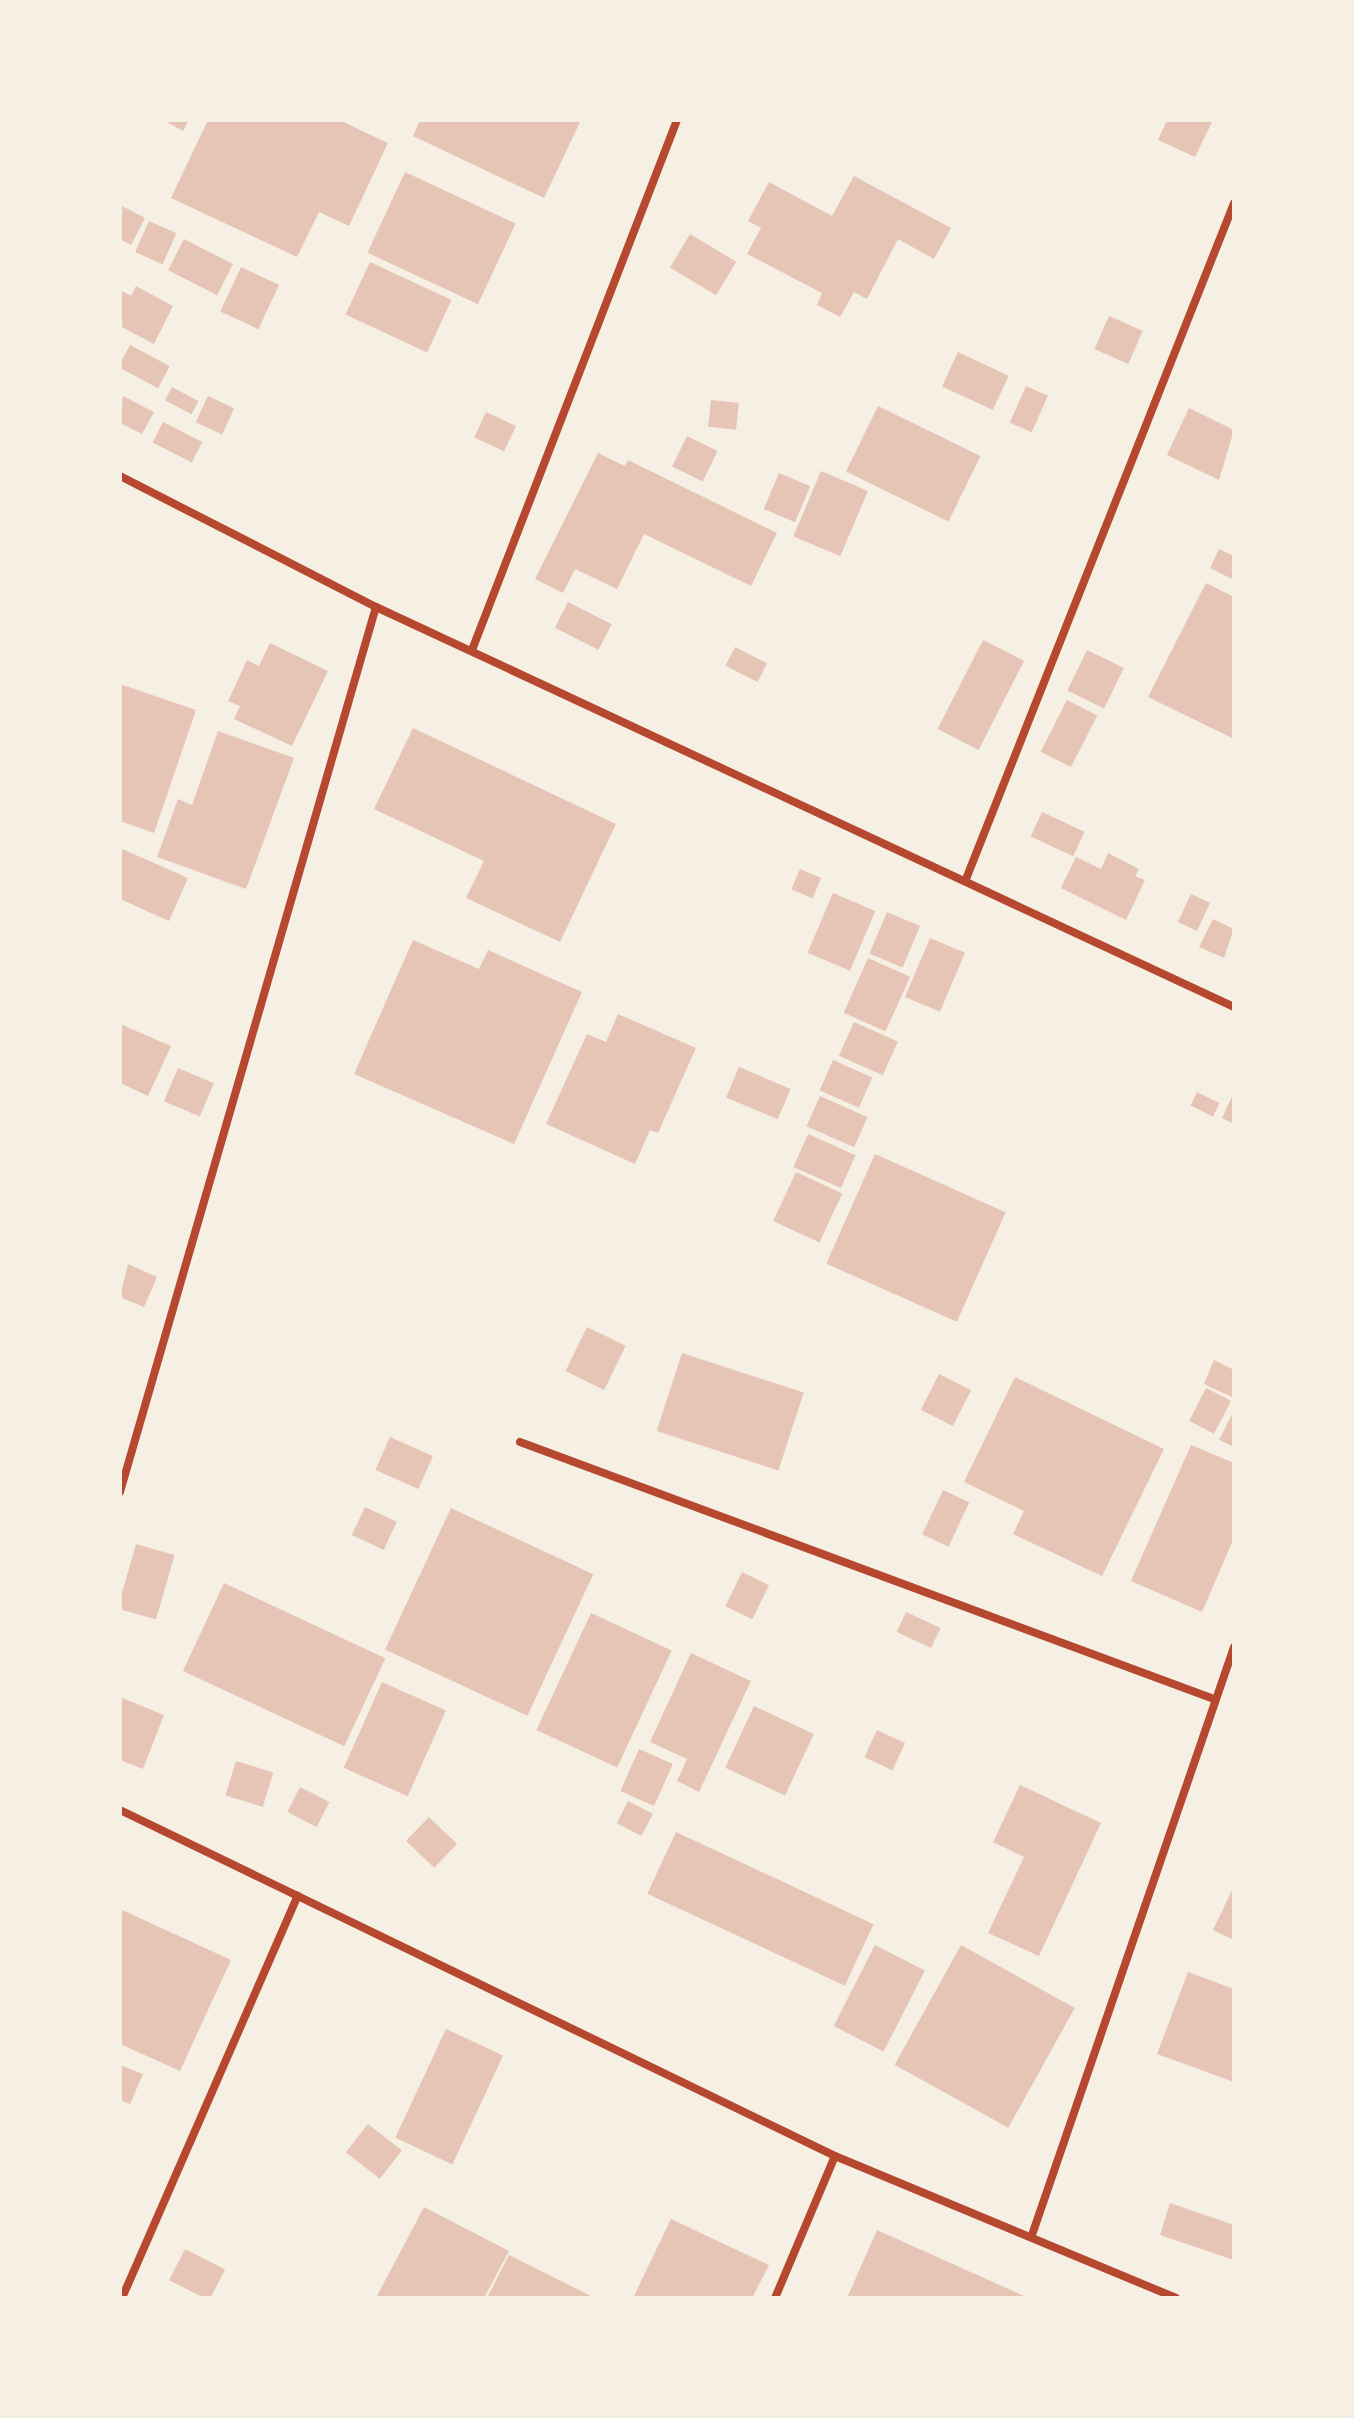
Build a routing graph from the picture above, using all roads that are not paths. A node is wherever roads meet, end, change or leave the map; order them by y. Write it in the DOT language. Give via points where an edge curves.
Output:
graph roads {
  1 [pos="677,120"];
  2 [pos="1234,203"];
  3 [pos="120,476"];
  4 [pos="376,607"];
  5 [pos="472,650"];
  6 [pos="966,879"];
  7 [pos="1234,1007"];
  8 [pos="520,1442"];
  9 [pos="120,1492"];
  10 [pos="1234,1647"];
  11 [pos="1214,1699"];
  12 [pos="120,1810"];
  13 [pos="298,1896"];
  14 [pos="835,2156"];
  15 [pos="1032,2235"];
  16 [pos="122,2298"];
  17 [pos="775,2298"];
  18 [pos="1176,2298"];
  1 -- 5 [label="street"];
  2 -- 6 [label="street"];
  3 -- 4 [label="street"];
  4 -- 5 [label="street"];
  4 -- 9 [label="street"];
  5 -- 6 [label="street"];
  6 -- 7 [label="street"];
  8 -- 11 [label="street"];
  10 -- 11 [label="street"];
  11 -- 15 [label="street"];
  12 -- 13 [label="street"];
  13 -- 14 [label="street"];
  13 -- 16 [label="street"];
  14 -- 15 [label="street"];
  14 -- 17 [label="street"];
  15 -- 18 [label="street"];
}
